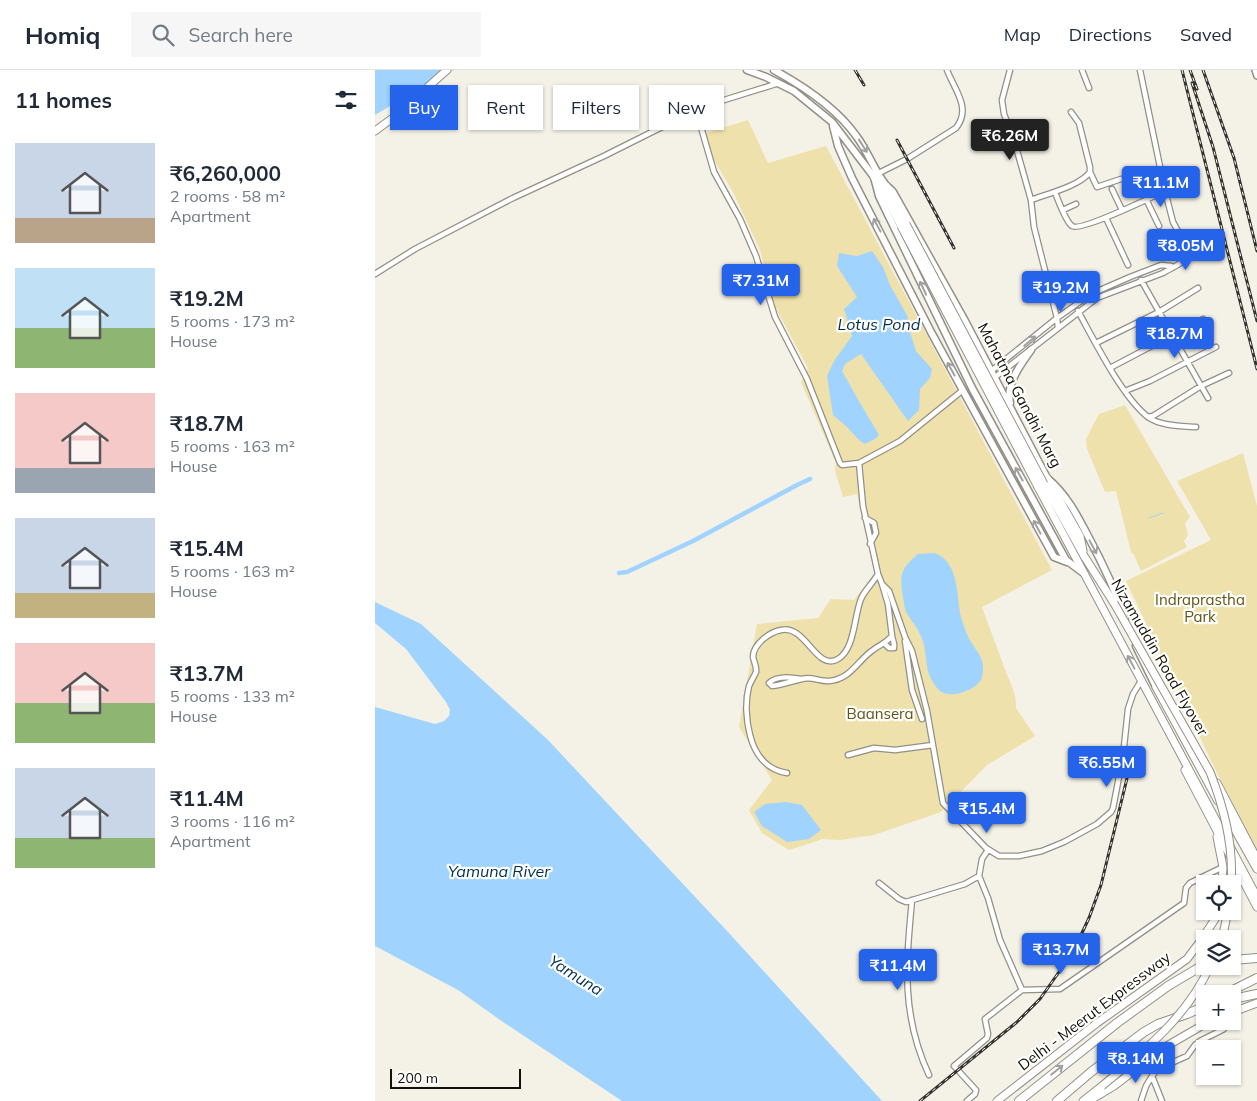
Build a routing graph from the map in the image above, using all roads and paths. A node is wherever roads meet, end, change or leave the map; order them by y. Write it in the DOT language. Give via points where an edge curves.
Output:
graph roads {
  1 [pos="447,70"];
  2 [pos="747,70"];
  3 [pos="774,70"];
  4 [pos="947,70"];
  5 [pos="1010,70"];
  6 [pos="1082,70"];
  7 [pos="1140,70"];
  8 [pos="1255,70"];
  9 [pos="1257,76"];
  10 [pos="779,84"];
  11 [pos="1089,88"];
  12 [pos="724,100"];
  13 [pos="1071,112"];
  14 [pos="832,122"];
  15 [pos="655,130"];
  16 [pos="701,130"];
  17 [pos="375,131"];
  18 [pos="1089,172"];
  19 [pos="876,175"];
  20 [pos="1121,179"];
  21 [pos="886,186"];
  22 [pos="1112,190"];
  23 [pos="1165,191"];
  24 [pos="1056,195"];
  25 [pos="1146,199"];
  26 [pos="1031,200"];
  27 [pos="1076,204"];
  28 [pos="1063,210"];
  29 [pos="1122,210"];
  30 [pos="1106,218"];
  31 [pos="903,225"];
  32 [pos="1159,226"];
  33 [pos="1128,265"];
  34 [pos="1171,266"];
  35 [pos="375,274"];
  36 [pos="1137,274"];
  37 [pos="1142,281"];
  38 [pos="1198,288"];
  39 [pos="1075,305"];
  40 [pos="1078,312"];
  41 [pos="1159,312"];
  42 [pos="1057,318"];
  43 [pos="1203,319"];
  44 [pos="965,321"];
  45 [pos="1058,328"];
  46 [pos="944,332"];
  47 [pos="1172,336"];
  48 [pos="1097,343"];
  49 [pos="1216,347"];
  50 [pos="1031,350"];
  51 [pos="1188,361"];
  52 [pos="1110,368"];
  53 [pos="991,371"];
  54 [pos="1229,373"];
  55 [pos="995,378"];
  56 [pos="1201,386"];
  57 [pos="972,388"];
  58 [pos="963,390"];
  59 [pos="1125,391"];
  60 [pos="1208,398"];
  61 [pos="1011,408"];
  62 [pos="1148,418"];
  63 [pos="1021,428"];
  64 [pos="1196,428"];
  65 [pos="1000,439"];
  66 [pos="859,463"];
  67 [pos="1047,478"];
  68 [pos="1057,517"];
  69 [pos="865,518"];
  70 [pos="870,544"];
  71 [pos="1083,556"];
  72 [pos="1067,562"];
  73 [pos="1082,572"];
  74 [pos="878,574"];
  75 [pos="882,584"];
  76 [pos="892,636"];
  77 [pos="905,637"];
  78 [pos="885,644"];
  79 [pos="801,679"];
  80 [pos="1141,681"];
  81 [pos="1156,687"];
  82 [pos="922,719"];
  83 [pos="1171,735"];
  84 [pos="933,746"];
  85 [pos="848,755"];
  86 [pos="1211,772"];
  87 [pos="787,773"];
  88 [pos="1215,829"];
  89 [pos="988,850"];
  90 [pos="1257,859"];
  91 [pos="1223,867"];
  92 [pos="1257,869"];
  93 [pos="1223,875"];
  94 [pos="1231,875"];
  95 [pos="979,876"];
  96 [pos="879,883"];
  97 [pos="1257,897"];
  98 [pos="912,900"];
  99 [pos="1257,907"];
  100 [pos="1214,920"];
  101 [pos="1257,958"];
  102 [pos="1241,959"];
  103 [pos="1196,969"];
  104 [pos="1205,975"];
  105 [pos="1257,978"];
  106 [pos="1241,986"];
  107 [pos="1022,990"];
  108 [pos="1257,994"];
  109 [pos="1241,997"];
  110 [pos="1257,1003"];
  111 [pos="1241,1009"];
  112 [pos="1196,1010"];
  113 [pos="1196,1029"];
  114 [pos="1222,1030"];
  115 [pos="929,1075"];
  116 [pos="1152,1076"];
  117 [pos="998,1100"];
  118 [pos="967,1101"];
  119 [pos="1019,1101"];
  120 [pos="1057,1101"];
  121 [pos="1083,1101"];
  122 [pos="1089,1101"];
  123 [pos="1141,1101"];
  124 [pos="1162,1101"];
  1 -- 17 [label="highway"];
  2 -- 10 [label="main road, Mahatma Gandhi Marg"];
  3 -- 19 [label="main road, Mahatma Gandhi Marg, one-way" via="797,82 848,124"];
  4 -- 19 [label="street" via="962,104 960,124"];
  5 -- 26 [label="street" via="1002,100 1004,114 1015,140"];
  6 -- 11 [label="street"];
  7 -- 23 [label="street"];
  8 -- 9 [label="street"];
  10 -- 12 [label="street"];
  10 -- 14 [label="main road, Mahatma Gandhi Marg" via="794,91"];
  13 -- 18 [label="street" via="1079,123"];
  14 -- 19 [label="main road, Mahatma Gandhi Marg"];
  58 -- 14 [label="main road, one-way" via="852,178"];
  15 -- 35 [label="street" via="513,198 415,249"];
  16 -- 66 [label="street" via="714,172 753,248 775,317 807,379 840,463"];
  18 -- 20 [label="street" via="1097,187"];
  18 -- 26 [label="street" via="1083,179"];
  19 -- 21 [label="main road, Mahatma Gandhi Marg"];
  19 -- 31 [label="highway"];
  46 -- 19 [label="main road, Mahatma Gandhi Marg, one-way" via="879,196"];
  21 -- 31 [label="highway"];
  21 -- 44 [label="main road, Mahatma Gandhi Marg" via="896,196"];
  22 -- 29 [label="street"];
  23 -- 25 [label="street"];
  23 -- 34 [label="street" via="1187,257"];
  24 -- 28 [label="street"];
  25 -- 29 [label="street"];
  25 -- 32 [label="street"];
  26 -- 42 [label="street" via="1034,227"];
  27 -- 28 [label="street"];
  28 -- 30 [label="street" via="1073,227"];
  29 -- 30 [label="street"];
  30 -- 33 [label="street"];
  31 -- 68 [label="highway, bridge"];
  34 -- 36 [label="street" via="1161,265"];
  34 -- 37 [label="street"];
  36 -- 37 [label="street"];
  36 -- 39 [label="street"];
  37 -- 40 [label="street" via="1104,295"];
  37 -- 41 [label="street"];
  38 -- 41 [label="street"];
  39 -- 40 [label="street"];
  39 -- 42 [label="street"];
  40 -- 45 [label="street"];
  40 -- 48 [label="street"];
  41 -- 47 [label="street"];
  41 -- 48 [label="street"];
  42 -- 45 [label="street"];
  53 -- 42 [label="street, one-way"];
  43 -- 47 [label="street"];
  44 -- 46 [label="main road"];
  44 -- 53 [label="main road, Mahatma Gandhi Marg"];
  45 -- 50 [label="street"];
  46 -- 57 [label="main road, Mahatma Gandhi Marg"];
  47 -- 51 [label="street"];
  47 -- 52 [label="street"];
  48 -- 52 [label="street"];
  49 -- 51 [label="street"];
  50 -- 55 [label="street"];
  50 -- 61 [label="main road" via="1012,381 1009,392"];
  51 -- 56 [label="street"];
  51 -- 59 [label="street" via="1150,382"];
  52 -- 59 [label="street"];
  53 -- 55 [label="main road, Mahatma Gandhi Marg"];
  53 -- 57 [label="street"];
  54 -- 56 [label="street"];
  55 -- 57 [label="street"];
  55 -- 61 [label="main road, Mahatma Gandhi Marg"];
  56 -- 60 [label="street"];
  56 -- 62 [label="street"];
  57 -- 65 [label="main road, Mahatma Gandhi Marg"];
  58 -- 66 [label="street" via="900,440"];
  72 -- 58 [label="main road, one-way" via="1054,557"];
  59 -- 62 [label="street"];
  61 -- 63 [label="main road, Mahatma Gandhi Marg"];
  62 -- 64 [label="street"];
  63 -- 65 [label="main road"];
  63 -- 67 [label="main road, Mahatma Gandhi Marg"];
  72 -- 65 [label="main road, Mahatma Gandhi Marg, one-way"];
  66 -- 69 [label="street"];
  67 -- 71 [label="highway" via="1080,536"];
  67 -- 81 [label="main road, Mahatma Gandhi Marg, one-way" via="1069,501 1103,564 1140,657"];
  68 -- 71 [label="highway, Nizamuddin Road Flyover"];
  68 -- 73 [label="highway"];
  69 -- 70 [label="street"];
  69 -- 70 [label="street" via="874,524 876,533"];
  70 -- 74 [label="street"];
  71 -- 86 [label="highway, Nizamuddin Road Flyover, bridge" via="1114,603"];
  72 -- 73 [label="main road, Mahatma Gandhi Marg"];
  80 -- 73 [label="highway, Mahatma Gandhi Marg, one-way"];
  74 -- 75 [label="street"];
  74 -- 87 [label="street" via="861,600 849,642 843,655 837,659 822,658 795,631 782,629 758,644 754,653 756,669 748,689 751,738 764,764"];
  75 -- 76 [label="street"];
  75 -- 77 [label="street" via="889,591"];
  76 -- 78 [label="street"];
  76 -- 78 [label="street" via="894,648"];
  77 -- 82 [label="street" via="912,690"];
  77 -- 84 [label="street" via="923,692"];
  78 -- 79 [label="street" via="862,658 852,672 834,680"];
  79 -- 79 [label="street" via="778,686 769,684 775,679"];
  80 -- 83 [label="highway, Mahatma Gandhi Marg"];
  80 -- 89 [label="street" via="1129,709 1113,808 1107,817 1043,851 999,856"];
  81 -- 92 [label="highway, Mahatma Gandhi Marg"];
  83 -- 88 [label="highway" via="1189,780"];
  83 -- 97 [label="highway, Nizamuddin Road Flyover, bridge"];
  84 -- 85 [label="street" via="895,750 874,748"];
  84 -- 89 [label="street" via="943,803"];
  86 -- 90 [label="highway, bridge"];
  86 -- 94 [label="highway, bridge" via="1228,827"];
  88 -- 91 [label="highway"];
  88 -- 99 [label="highway"];
  89 -- 95 [label="street" via="982,859"];
  91 -- 93 [label="highway"];
  91 -- 107 [label="street" via="1190,883 1186,888 1185,904 1059,989"];
  95 -- 98 [label="street" via="965,884"];
  95 -- 107 [label="street" via="1002,945"];
  96 -- 98 [label="street" via="903,901"];
  98 -- 115 [label="street" via="907,955 908,998 913,1030"];
  100 -- 117 [label="highway, Delhi - Meerut Expressway" via="1187,959 1097,1023"];
  101 -- 102 [label="highway"];
  119 -- 103 [label="highway, Delhi - Meerut Expressway, one-way" via="1117,1023"];
  104 -- 121 [label="highway, bridge" via="1191,1000 1168,1029"];
  105 -- 106 [label="highway"];
  107 -- 118 [label="street" via="985,1019 987,1038 954,1066 976,1090"];
  108 -- 109 [label="highway"];
  110 -- 111 [label="highway"];
  112 -- 120 [label="highway" via="1145,1032"];
  113 -- 122 [label="highway"];
  114 -- 116 [label="street" via="1197,1043 1187,1056 1158,1069"];
  116 -- 123 [label="street"];
  116 -- 124 [label="street"];
}
